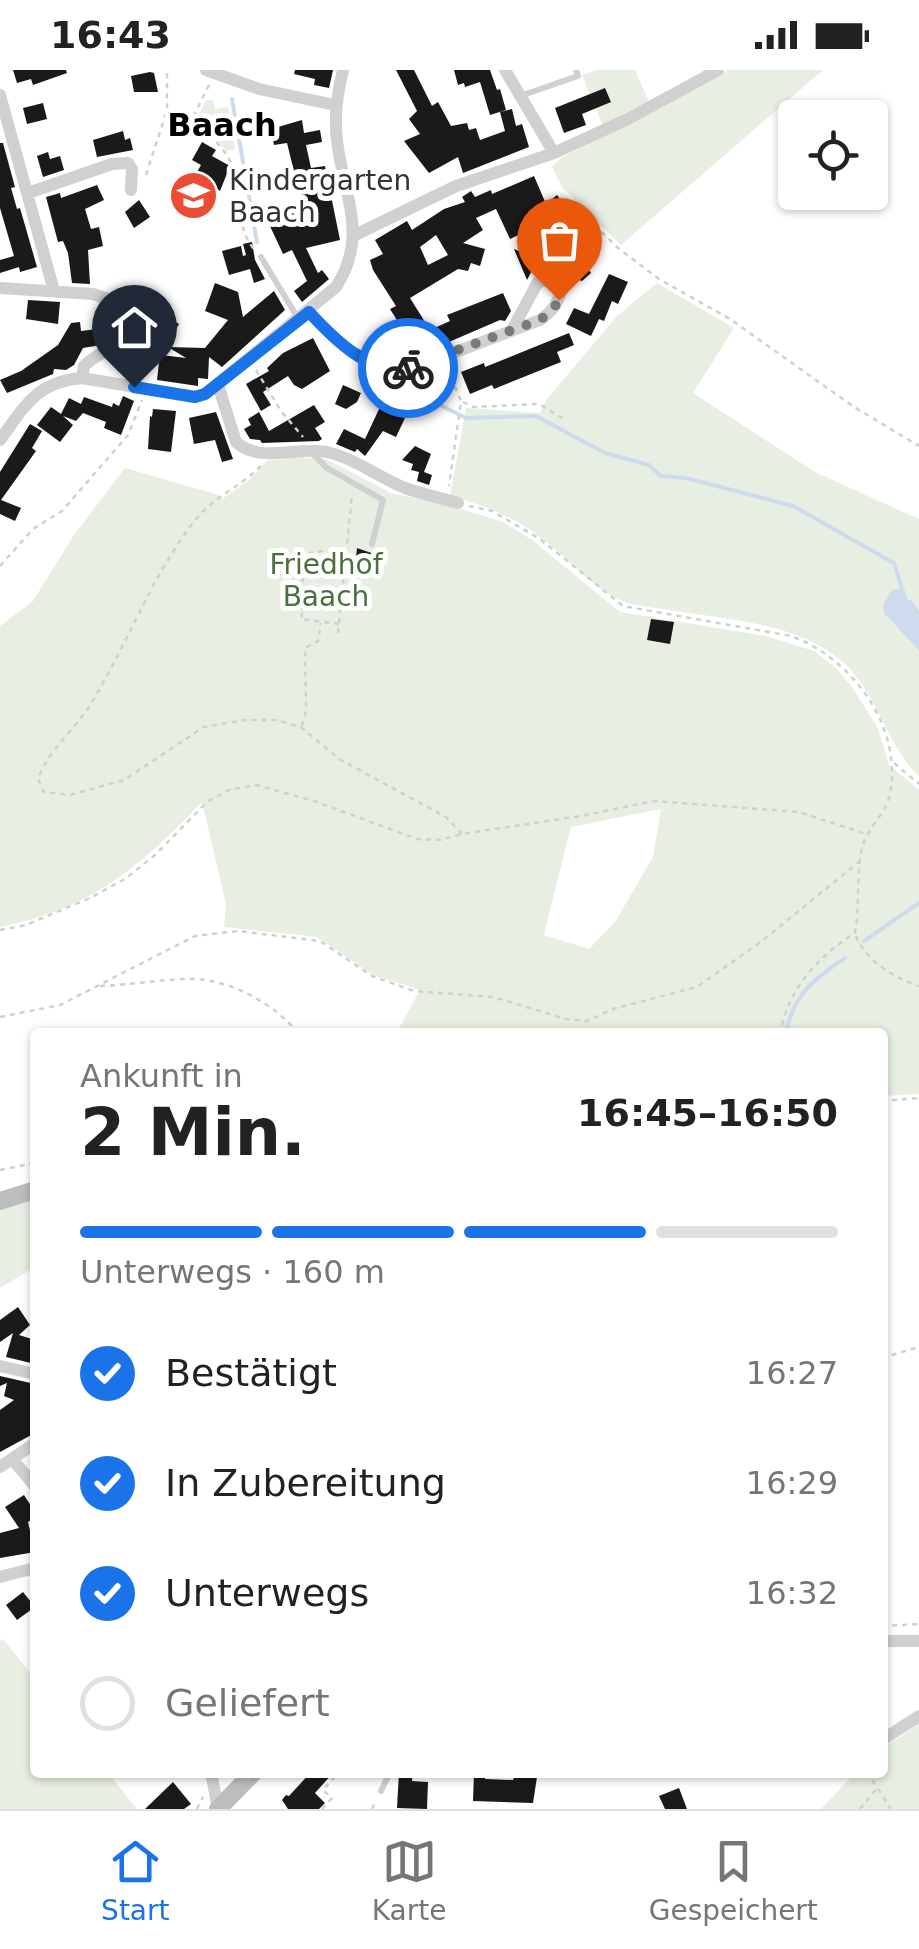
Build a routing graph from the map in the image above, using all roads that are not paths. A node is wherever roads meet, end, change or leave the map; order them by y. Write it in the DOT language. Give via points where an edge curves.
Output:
graph roads {
  1 [pos="343,70"];
  2 [pos="505,70"];
  3 [pos="576,70"];
  4 [pos="718,70"];
  5 [pos="210,72"];
  6 [pos="0,96"];
  7 [pos="519,97"];
  8 [pos="335,105"];
  9 [pos="554,153"];
  10 [pos="132,185"];
  11 [pos="28,193"];
  12 [pos="355,235"];
  13 [pos="261,256"];
  14 [pos="0,288"];
  15 [pos="54,290"];
  16 [pos="304,316"];
  17 [pos="513,328"];
  18 [pos="82,378"];
  19 [pos="218,385"];
  20 [pos="0,440"];
  21 [pos="310,450"];
  22 [pos="452,502"];
  23 [pos="372,544"];
  24 [pos="30,1191"];
  25 [pos="0,1200"];
  26 [pos="0,1366"];
  27 [pos="30,1373"];
  28 [pos="30,1447"];
  29 [pos="14,1460"];
  30 [pos="0,1467"];
  31 [pos="30,1479"];
  32 [pos="30,1569"];
  33 [pos="0,1577"];
  34 [pos="888,1641"];
  35 [pos="919,1641"];
  36 [pos="919,1716"];
  37 [pos="888,1736"];
  38 [pos="212,1778"];
  39 [pos="248,1778"];
  40 [pos="387,1778"];
  41 [pos="381,1790"];
  42 [pos="218,1809"];
  1 -- 8 [label="street"];
  2 -- 7 [label="street"];
  3 -- 7 [label="lane" via="578,76"];
  4 -- 9 [label="street"];
  5 -- 8 [label="street"];
  6 -- 11 [label="street"];
  7 -- 9 [label="street"];
  8 -- 12 [label="street"];
  9 -- 12 [label="street" via="456,186"];
  10 -- 11 [label="street" via="128,164 112,164"];
  11 -- 15 [label="street"];
  12 -- 16 [label="street" via="351,264 336,288"];
  13 -- 16 [label="lane"];
  14 -- 15 [label="street"];
  15 -- 18 [label="street" via="107,296 126,314 117,346 84,366"];
  16 -- 17 [label="street" via="385,369 419,366"];
  16 -- 19 [label="street"];
  18 -- 19 [label="street" via="195,397"];
  18 -- 20 [label="street" via="42,389"];
  19 -- 21 [label="street" via="236,442 253,453"];
  21 -- 22 [label="street" via="358,462 405,488"];
  21 -- 23 [label="lane" via="327,468 383,500"];
  24 -- 25 [label="street"];
  26 -- 27 [label="street"];
  28 -- 29 [label="street"];
  29 -- 30 [label="street"];
  29 -- 31 [label="street"];
  32 -- 33 [label="street"];
  34 -- 35 [label="street"];
  36 -- 37 [label="street"];
  38 -- 42 [label="street"];
  39 -- 42 [label="street"];
  40 -- 41 [label="lane"];
}
